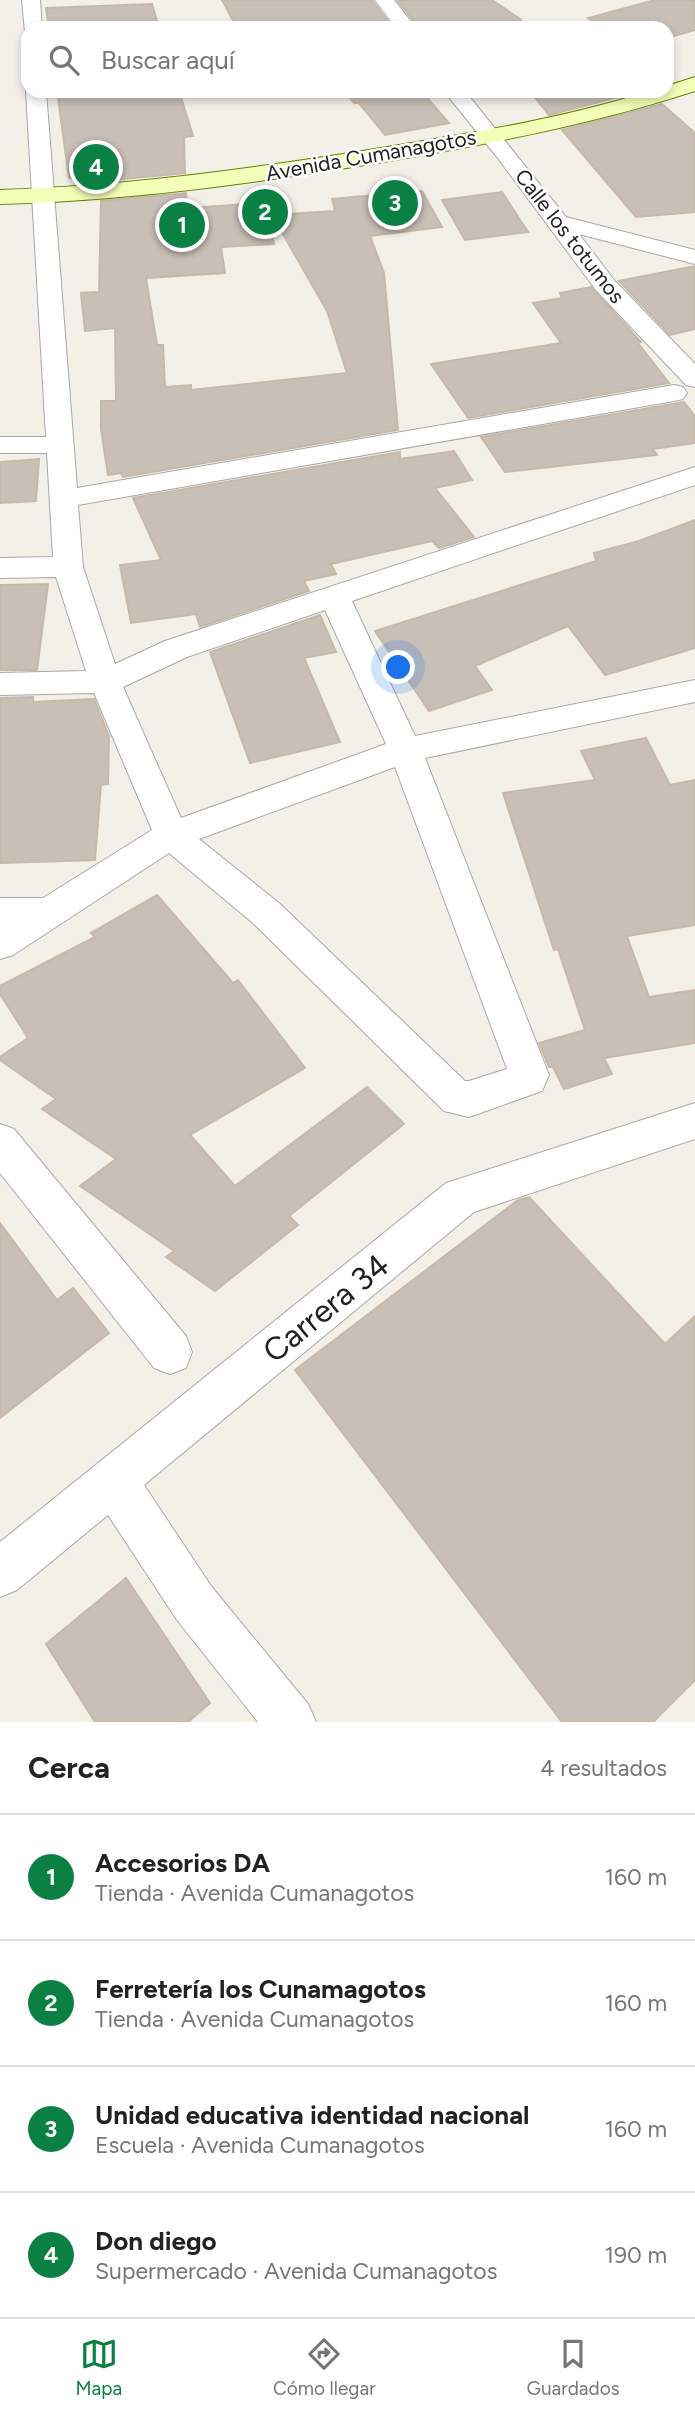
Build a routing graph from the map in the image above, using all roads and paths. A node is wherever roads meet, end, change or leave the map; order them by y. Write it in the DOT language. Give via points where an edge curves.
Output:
graph roads {
  1 [pos="31,0"];
  2 [pos="384,0"];
  3 [pos="32,21"];
  4 [pos="400,21"];
  5 [pos="695,84"];
  6 [pos="674,90"];
  7 [pos="36,98"];
  8 [pos="459,98"];
  9 [pos="646,98"];
  10 [pos="695,103"];
  11 [pos="488,135"];
  12 [pos="505,152"];
  13 [pos="0,197"];
  14 [pos="43,205"];
  15 [pos="0,214"];
  16 [pos="558,222"];
  17 [pos="695,234"];
  18 [pos="640,244"];
  19 [pos="695,257"];
  20 [pos="684,386"];
  21 [pos="0,445"];
  22 [pos="59,445"];
  23 [pos="695,476"];
  24 [pos="63,499"];
  25 [pos="68,566"];
  26 [pos="0,568"];
  27 [pos="335,598"];
  28 [pos="105,682"];
  29 [pos="0,684"];
  30 [pos="691,699"];
  31 [pos="405,750"];
  32 [pos="171,835"];
  33 [pos="0,913"];
  34 [pos="49,913"];
  35 [pos="0,944"];
  36 [pos="695,1121"];
  37 [pos="0,1142"];
  38 [pos="170,1352"];
  39 [pos="113,1481"];
  40 [pos="0,1573"];
  41 [pos="290,1722"];
  1 -- 3 [label="street"];
  2 -- 4 [label="street"];
  5 -- 6 [label="street, Avenida Cumanagotos"];
  7 -- 14 [label="street"];
  8 -- 11 [label="street, Calle los totumos"];
  9 -- 11 [label="street, Avenida Cumanagotos"];
  10 -- 12 [label="street, Avenida Cumanagotos"];
  11 -- 12 [label="street, Calle los totumos"];
  11 -- 14 [label="street, Avenida Cumanagotos"];
  12 -- 14 [label="street, Avenida Cumanagotos" via="228,198"];
  12 -- 16 [label="street, Calle los totumos"];
  13 -- 14 [label="street, Avenida Cumanagotos"];
  14 -- 15 [label="street, Avenida Cumanagotos"];
  14 -- 22 [label="street"];
  16 -- 18 [label="street"];
  16 -- 20 [label="street, Calle los totumos"];
  17 -- 18 [label="street"];
  18 -- 19 [label="street"];
  20 -- 24 [label="street"];
  21 -- 22 [label="street"];
  22 -- 24 [label="street"];
  23 -- 27 [label="street"];
  24 -- 25 [label="street"];
  25 -- 26 [label="street"];
  25 -- 28 [label="street"];
  27 -- 28 [label="street" via="176,649"];
  27 -- 31 [label="street"];
  28 -- 29 [label="street"];
  28 -- 32 [label="street"];
  30 -- 31 [label="street"];
  31 -- 32 [label="street"];
  31 -- 32 [label="street" via="528,1079 458,1100 266,913"];
  32 -- 34 [label="street"];
  33 -- 34 [label="street"];
  34 -- 35 [label="street"];
  36 -- 39 [label="street, Carrera 34" via="461,1197"];
  37 -- 38 [label="street"];
  39 -- 40 [label="street, Carrera 34"];
  39 -- 41 [label="street" via="194,1603"];
}
